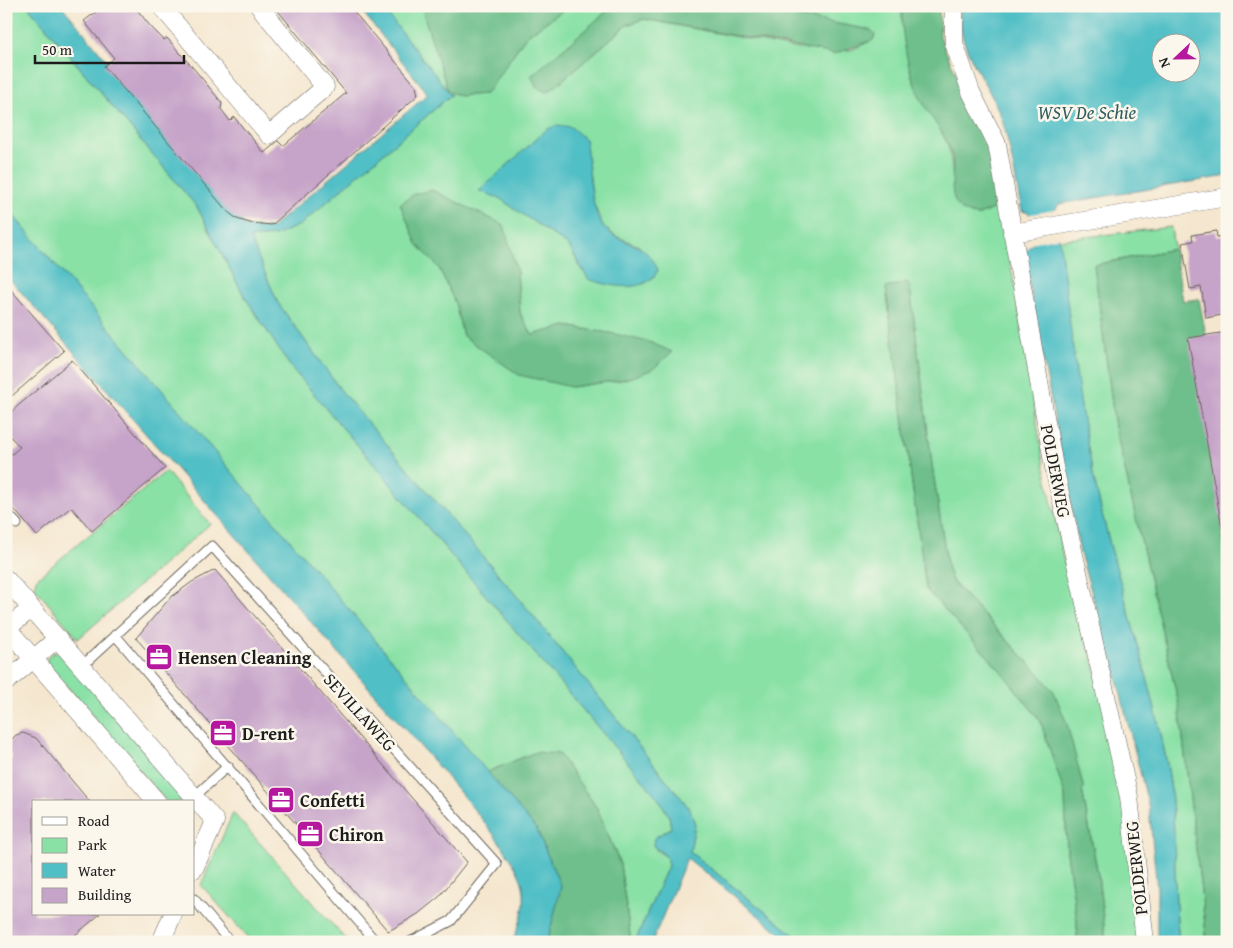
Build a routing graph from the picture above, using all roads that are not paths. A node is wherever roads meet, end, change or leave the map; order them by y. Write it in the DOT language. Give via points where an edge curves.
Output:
graph roads {
  1 [pos="161,6"];
  2 [pos="259,6"];
  3 [pos="954,6"];
  4 [pos="1227,197"];
  5 [pos="1018,231"];
  6 [pos="6,512"];
  7 [pos="17,524"];
  8 [pos="6,579"];
  9 [pos="31,609"];
  10 [pos="7,628"];
  11 [pos="116,635"];
  12 [pos="58,638"];
  13 [pos="34,659"];
  14 [pos="82,666"];
  15 [pos="6,682"];
  16 [pos="228,766"];
  17 [pos="195,796"];
  18 [pos="155,800"];
  19 [pos="198,848"];
  20 [pos="195,864"];
  21 [pos="195,900"];
  22 [pos="173,916"];
  23 [pos="161,942"];
  24 [pos="230,942"];
  25 [pos="376,942"];
  26 [pos="410,942"];
  27 [pos="1144,942"];
  1 -- 2 [label="street" via="269,134 325,87"];
  3 -- 5 [label="street, POLDERWEG" via="954,43 970,92 997,144"];
  4 -- 5 [label="street"];
  5 -- 27 [label="street, POLDERWEG" via="1054,467 1129,797"];
  6 -- 7 [label="lane"];
  8 -- 9 [label="street"];
  9 -- 10 [label="street"];
  9 -- 12 [label="street"];
  10 -- 13 [label="street"];
  11 -- 14 [label="lane, SEVILLAWEG"];
  11 -- 16 [label="lane"];
  11 -- 26 [label="lane, SEVILLAWEG" via="212,546 496,864 451,921"];
  12 -- 13 [label="street"];
  12 -- 14 [label="street"];
  13 -- 15 [label="street"];
  13 -- 18 [label="street"];
  14 -- 17 [label="street"];
  16 -- 17 [label="lane"];
  16 -- 25 [label="lane"];
  17 -- 19 [label="street" via="215,821"];
  19 -- 20 [label="street"];
  21 -- 24 [label="lane"];
  22 -- 23 [label="street"];
}
